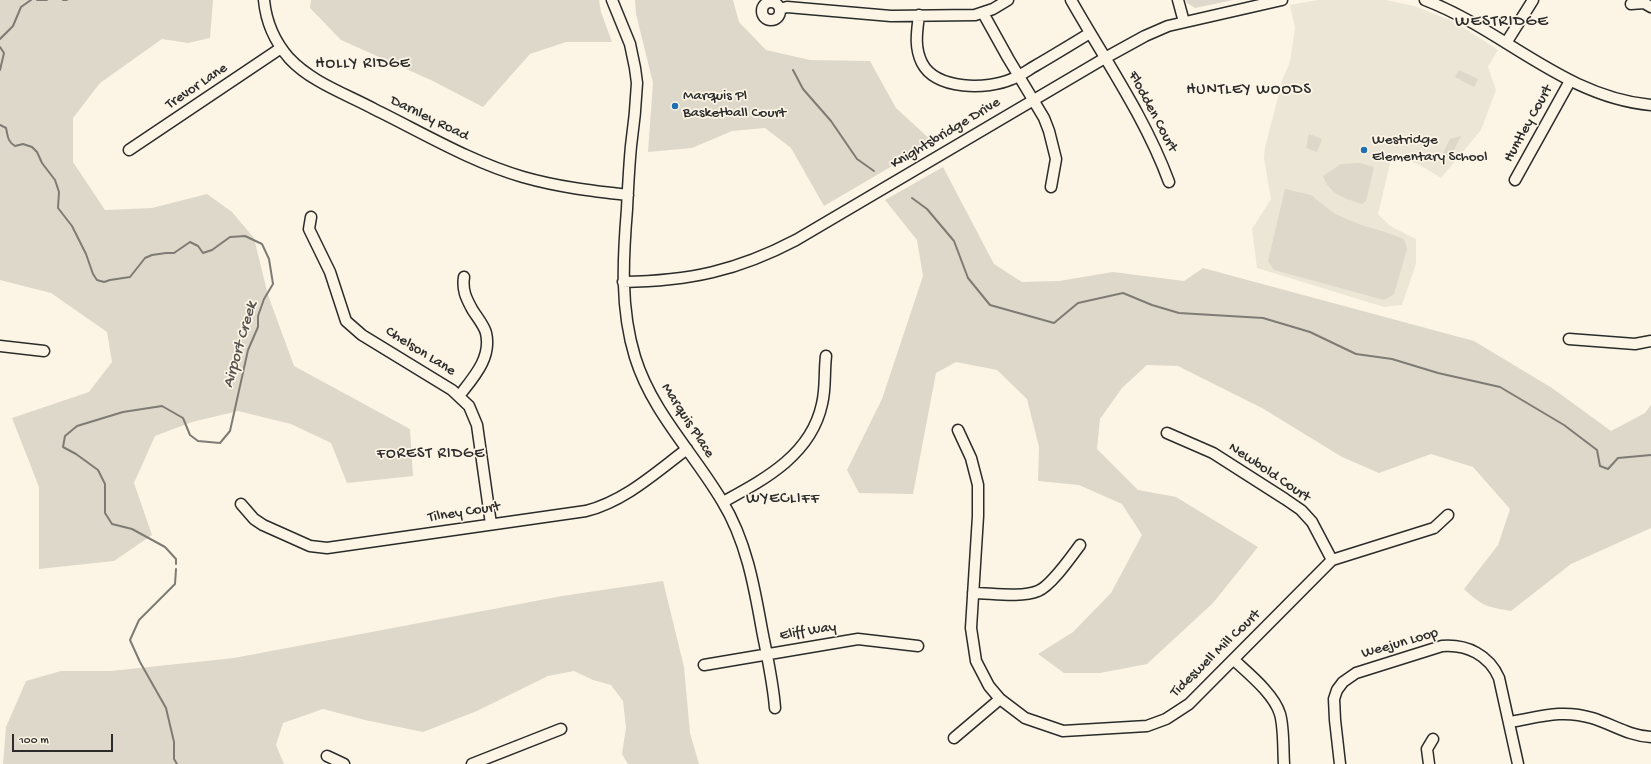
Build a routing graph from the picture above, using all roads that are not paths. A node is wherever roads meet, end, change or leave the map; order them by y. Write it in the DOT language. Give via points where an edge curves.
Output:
graph roads {
  1 [pos="264,0"];
  2 [pos="612,0"];
  3 [pos="1008,0"];
  4 [pos="1071,0"];
  5 [pos="1178,0"];
  6 [pos="1282,0"];
  7 [pos="1425,0"];
  8 [pos="1534,0"];
  9 [pos="1442,3"];
  10 [pos="1631,4"];
  11 [pos="1651,7"];
  12 [pos="780,9"];
  13 [pos="983,13"];
  14 [pos="919,15"];
  15 [pos="1184,22"];
  16 [pos="1090,33"];
  17 [pos="1506,43"];
  18 [pos="281,48"];
  19 [pos="1105,58"];
  20 [pos="1018,76"];
  21 [pos="1570,82"];
  22 [pos="1033,100"];
  23 [pos="1651,105"];
  24 [pos="129,150"];
  25 [pos="1515,180"];
  26 [pos="1169,182"];
  27 [pos="1052,187"];
  28 [pos="628,195"];
  29 [pos="311,217"];
  30 [pos="464,277"];
  31 [pos="623,282"];
  32 [pos="1570,339"];
  33 [pos="1651,342"];
  34 [pos="0,346"];
  35 [pos="44,351"];
  36 [pos="826,356"];
  37 [pos="459,396"];
  38 [pos="958,430"];
  39 [pos="1167,433"];
  40 [pos="686,450"];
  41 [pos="723,502"];
  42 [pos="242,504"];
  43 [pos="1448,515"];
  44 [pos="491,524"];
  45 [pos="1080,545"];
  46 [pos="1332,560"];
  47 [pos="973,592"];
  48 [pos="918,646"];
  49 [pos="767,654"];
  50 [pos="1234,660"];
  51 [pos="704,665"];
  52 [pos="1000,699"];
  53 [pos="775,708"];
  54 [pos="1510,722"];
  55 [pos="561,729"];
  56 [pos="1651,737"];
  57 [pos="954,738"];
  58 [pos="1433,739"];
  59 [pos="327,756"];
  60 [pos="484,762"];
  61 [pos="344,764"];
  62 [pos="472,764"];
  63 [pos="1284,764"];
  64 [pos="1340,764"];
  65 [pos="1429,764"];
  66 [pos="1518,764"];
  1 -- 18 [label="street, Darnley Road" via="271,29"];
  2 -- 28 [label="street, Marquis Place" via="630,44 637,83"];
  3 -- 13 [label="street"];
  4 -- 16 [label="street, Flodden Court"];
  5 -- 15 [label="street"];
  6 -- 15 [label="street, Knightsbridge Drive"];
  7 -- 9 [label="street"];
  8 -- 17 [label="street"];
  9 -- 17 [label="street"];
  10 -- 11 [label="street" via="1644,3"];
  12 -- 14 [label="street" via="891,16"];
  13 -- 14 [label="street"];
  13 -- 20 [label="street"];
  14 -- 20 [label="street" via="916,35 919,55 926,68 941,79 957,84 986,85 1012,80"];
  15 -- 19 [label="street, Knightsbridge Drive" via="1153,32"];
  16 -- 19 [label="street, Flodden Court"];
  16 -- 20 [label="street"];
  17 -- 21 [label="street"];
  18 -- 24 [label="street, Trevor Lane"];
  18 -- 28 [label="street, Darnley Road" via="297,66 322,82 483,163 553,185"];
  19 -- 22 [label="street, Knightsbridge Drive"];
  19 -- 26 [label="street, Flodden Court" via="1152,141"];
  20 -- 22 [label="street"];
  21 -- 23 [label="street" via="1605,96"];
  21 -- 25 [label="street, Huntley Court"];
  22 -- 27 [label="street" via="1044,118 1054,145 1056,167"];
  22 -- 31 [label="street, Knightsbridge Drive" via="796,240 761,257 741,265 696,276"];
  28 -- 31 [label="street, Marquis Place"];
  29 -- 37 [label="street, Chelson Lane" via="310,229 330,272 346,321 362,335"];
  30 -- 37 [label="street" via="462,286 465,297 486,332 486,352 480,369"];
  31 -- 40 [label="street, Marquis Place" via="630,334 642,376 652,398"];
  32 -- 33 [label="street" via="1635,344"];
  34 -- 35 [label="street"];
  36 -- 41 [label="street" via="822,406 809,436 795,454 778,469"];
  37 -- 44 [label="street, Chelson Lane" via="469,406 477,425"];
  38 -- 47 [label="street, Tideswell Mill Court" via="971,458 978,485"];
  39 -- 46 [label="street, Newbold Court" via="1213,453 1295,506 1312,522"];
  40 -- 41 [label="street, Marquis Place"];
  40 -- 44 [label="street, Tilney Court" via="617,500 599,507"];
  41 -- 49 [label="street, Marquis Place" via="745,551"];
  42 -- 44 [label="street, Tilney Court" via="254,519 263,525 310,546 322,548"];
  43 -- 46 [label="street, Tideswell Mill Court" via="1434,528"];
  45 -- 47 [label="street" via="1039,591 1023,594"];
  46 -- 50 [label="street, Tideswell Mill Court"];
  47 -- 52 [label="street, Tideswell Mill Court" via="971,628 976,660 989,686"];
  48 -- 49 [label="street, Eliff Way" via="858,639"];
  49 -- 51 [label="street, Eliff Way"];
  49 -- 53 [label="street, Marquis Place"];
  50 -- 52 [label="street, Tideswell Mill Court" via="1189,704 1166,719 1146,726 1062,731 1025,718"];
  50 -- 63 [label="street" via="1258,682 1280,714"];
  52 -- 57 [label="street"];
  54 -- 56 [label="street" via="1562,713 1593,718 1628,733"];
  54 -- 64 [label="street, Weejun Loop" via="1495,668 1481,655 1463,647 1442,646 1356,673 1343,682 1334,699"];
  54 -- 66 [label="street, Weejun Loop"];
  55 -- 60 [label="street"];
  58 -- 65 [label="street" via="1427,749"];
  59 -- 61 [label="street"];
  60 -- 62 [label="street"];
}
